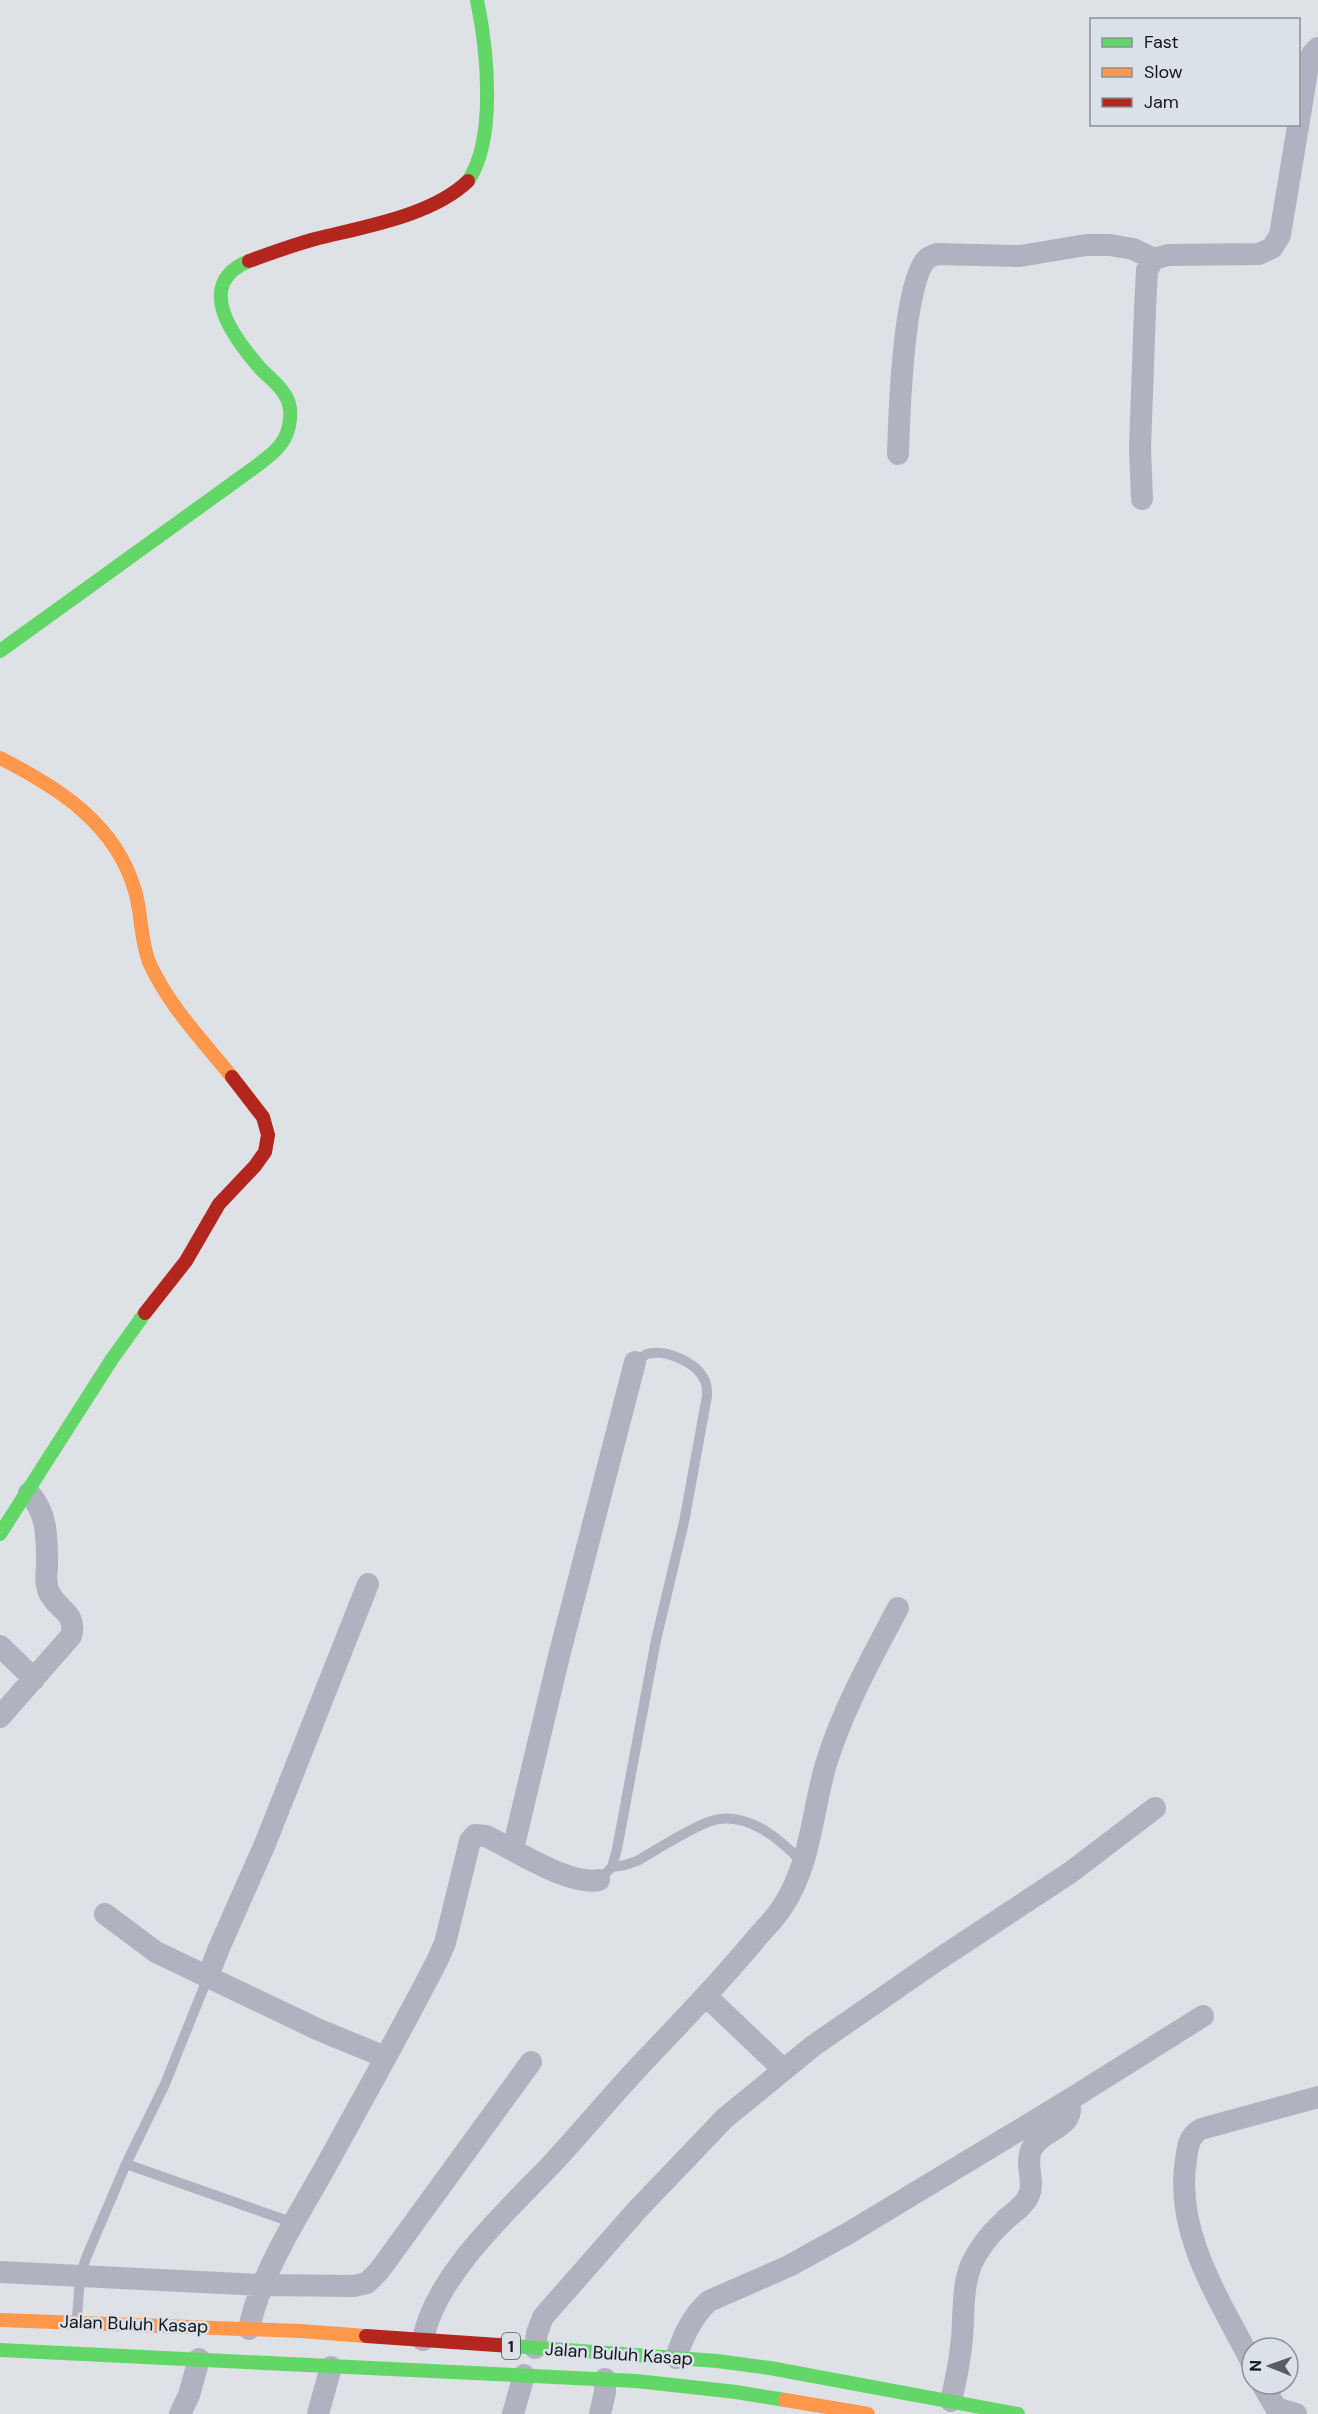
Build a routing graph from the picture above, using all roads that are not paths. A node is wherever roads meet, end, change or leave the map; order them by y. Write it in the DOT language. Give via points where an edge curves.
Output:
graph roads {
  1 [pos="477,0"];
  2 [pos="1318,48"];
  3 [pos="1300,114"];
  4 [pos="1298,126"];
  5 [pos="1154,259"];
  6 [pos="898,454"];
  7 [pos="1142,500"];
  8 [pos="0,651"];
  9 [pos="0,758"];
  10 [pos="635,1362"];
  11 [pos="29,1493"];
  12 [pos="0,1534"];
  13 [pos="368,1584"];
  14 [pos="898,1608"];
  15 [pos="0,1646"];
  16 [pos="34,1679"];
  17 [pos="0,1717"];
  18 [pos="1155,1808"];
  19 [pos="513,1849"];
  20 [pos="804,1864"];
  21 [pos="606,1873"];
  22 [pos="105,1914"];
  23 [pos="208,1976"];
  24 [pos="706,1996"];
  25 [pos="1203,2016"];
  26 [pos="385,2057"];
  27 [pos="531,2062"];
  28 [pos="784,2070"];
  29 [pos="1318,2097"];
  30 [pos="1070,2100"];
  31 [pos="126,2164"];
  32 [pos="294,2223"];
  33 [pos="0,2272"];
  34 [pos="80,2276"];
  35 [pos="263,2284"];
  36 [pos="0,2319"];
  37 [pos="77,2322"];
  38 [pos="249,2329"];
  39 [pos="1240,2339"];
  40 [pos="423,2340"];
  41 [pos="535,2348"];
  42 [pos="0,2350"];
  43 [pos="676,2358"];
  44 [pos="199,2359"];
  45 [pos="331,2367"];
  46 [pos="524,2375"];
  47 [pos="605,2379"];
  48 [pos="1269,2396"];
  49 [pos="951,2401"];
  50 [pos="791,2407"];
  51 [pos="180,2414"];
  52 [pos="318,2414"];
  53 [pos="513,2414"];
  54 [pos="600,2414"];
  55 [pos="868,2414"];
  56 [pos="1018,2414"];
  57 [pos="1296,2414"];
  1 -- 8 [label="main road" via="487,48 487,94 478,158 467,182 449,196 417,210 291,244 232,269 221,283 219,297 224,314 257,365 285,393 291,409 289,430 279,447"];
  2 -- 3 [label="street" via="1307,72"];
  4 -- 5 [label="street" via="1280,235 1272,248 1259,254 1168,255"];
  5 -- 6 [label="street" via="1133,249 1086,245 1020,256 937,254 927,259 909,314"];
  5 -- 7 [label="street" via="1147,270 1145,309"];
  9 -- 11 [label="main road" via="68,797 107,831 127,861 149,962 162,986 258,1110 266,1126 268,1143 253,1169 222,1199 193,1251 127,1336"];
  10 -- 19 [label="street"];
  10 -- 21 [label="lane" via="646,1355 661,1353 680,1358 697,1370 705,1381 708,1396 617,1849"];
  11 -- 12 [label="main road"];
  11 -- 16 [label="street" via="39,1503 46,1530 47,1588 72,1619 74,1628"];
  13 -- 23 [label="street"];
  14 -- 20 [label="street" via="838,1730 819,1792"];
  15 -- 16 [label="street"];
  16 -- 17 [label="street"];
  18 -- 28 [label="street" via="1071,1872 869,2007"];
  19 -- 21 [label="street" via="573,1879 589,1882"];
  19 -- 26 [label="street" via="486,1836 475,1835 471,1841 445,1943"];
  20 -- 21 [label="lane" via="783,1843 752,1824 729,1819 712,1820 637,1861"];
  20 -- 24 [label="street" via="783,1907"];
  22 -- 23 [label="street" via="156,1952"];
  23 -- 26 [label="street"];
  23 -- 31 [label="lane" via="165,2084"];
  24 -- 28 [label="street"];
  24 -- 40 [label="street" via="494,2223 444,2288 431,2312"];
  25 -- 30 [label="street"];
  26 -- 32 [label="street"];
  27 -- 35 [label="street" via="367,2283"];
  28 -- 41 [label="street" via="725,2118 598,2253 543,2318"];
  29 -- 39 [label="street" via="1201,2129 1188,2143 1182,2181 1191,2235"];
  30 -- 43 [label="street" via="806,2257 708,2301 682,2337"];
  30 -- 49 [label="street" via="1068,2120 1034,2144 1030,2153 1029,2195 981,2247 971,2267"];
  31 -- 32 [label="lane"];
  31 -- 34 [label="lane"];
  32 -- 35 [label="street"];
  33 -- 34 [label="street"];
  34 -- 35 [label="street"];
  34 -- 37 [label="lane"];
  35 -- 38 [label="street"];
  36 -- 37 [label="main road, Jalan Buluh Kasap / 1"];
  37 -- 38 [label="main road, Jalan Buluh Kasap / 1"];
  38 -- 40 [label="main road, Jalan Buluh Kasap / 1"];
  40 -- 41 [label="main road, Jalan Buluh Kasap / 1"];
  41 -- 43 [label="main road, Jalan Buluh Kasap / 1"];
  42 -- 44 [label="main road, Jalan Buluh Kasap / 1"];
  43 -- 49 [label="main road, Jalan Buluh Kasap / 1" via="770,2368"];
  44 -- 45 [label="main road, Jalan Buluh Kasap / 1"];
  44 -- 51 [label="street"];
  45 -- 46 [label="main road, Jalan Buluh Kasap / 1"];
  45 -- 52 [label="street"];
  46 -- 47 [label="main road, Jalan Buluh Kasap / 1"];
  46 -- 53 [label="street"];
  47 -- 50 [label="main road, Jalan Buluh Kasap / 1" via="679,2385"];
  47 -- 54 [label="street"];
  48 -- 57 [label="street" via="1276,2408"];
  49 -- 56 [label="main road, Jalan Buluh Kasap / 1"];
  50 -- 55 [label="main road, Jalan Buluh Kasap / 1"];
}
